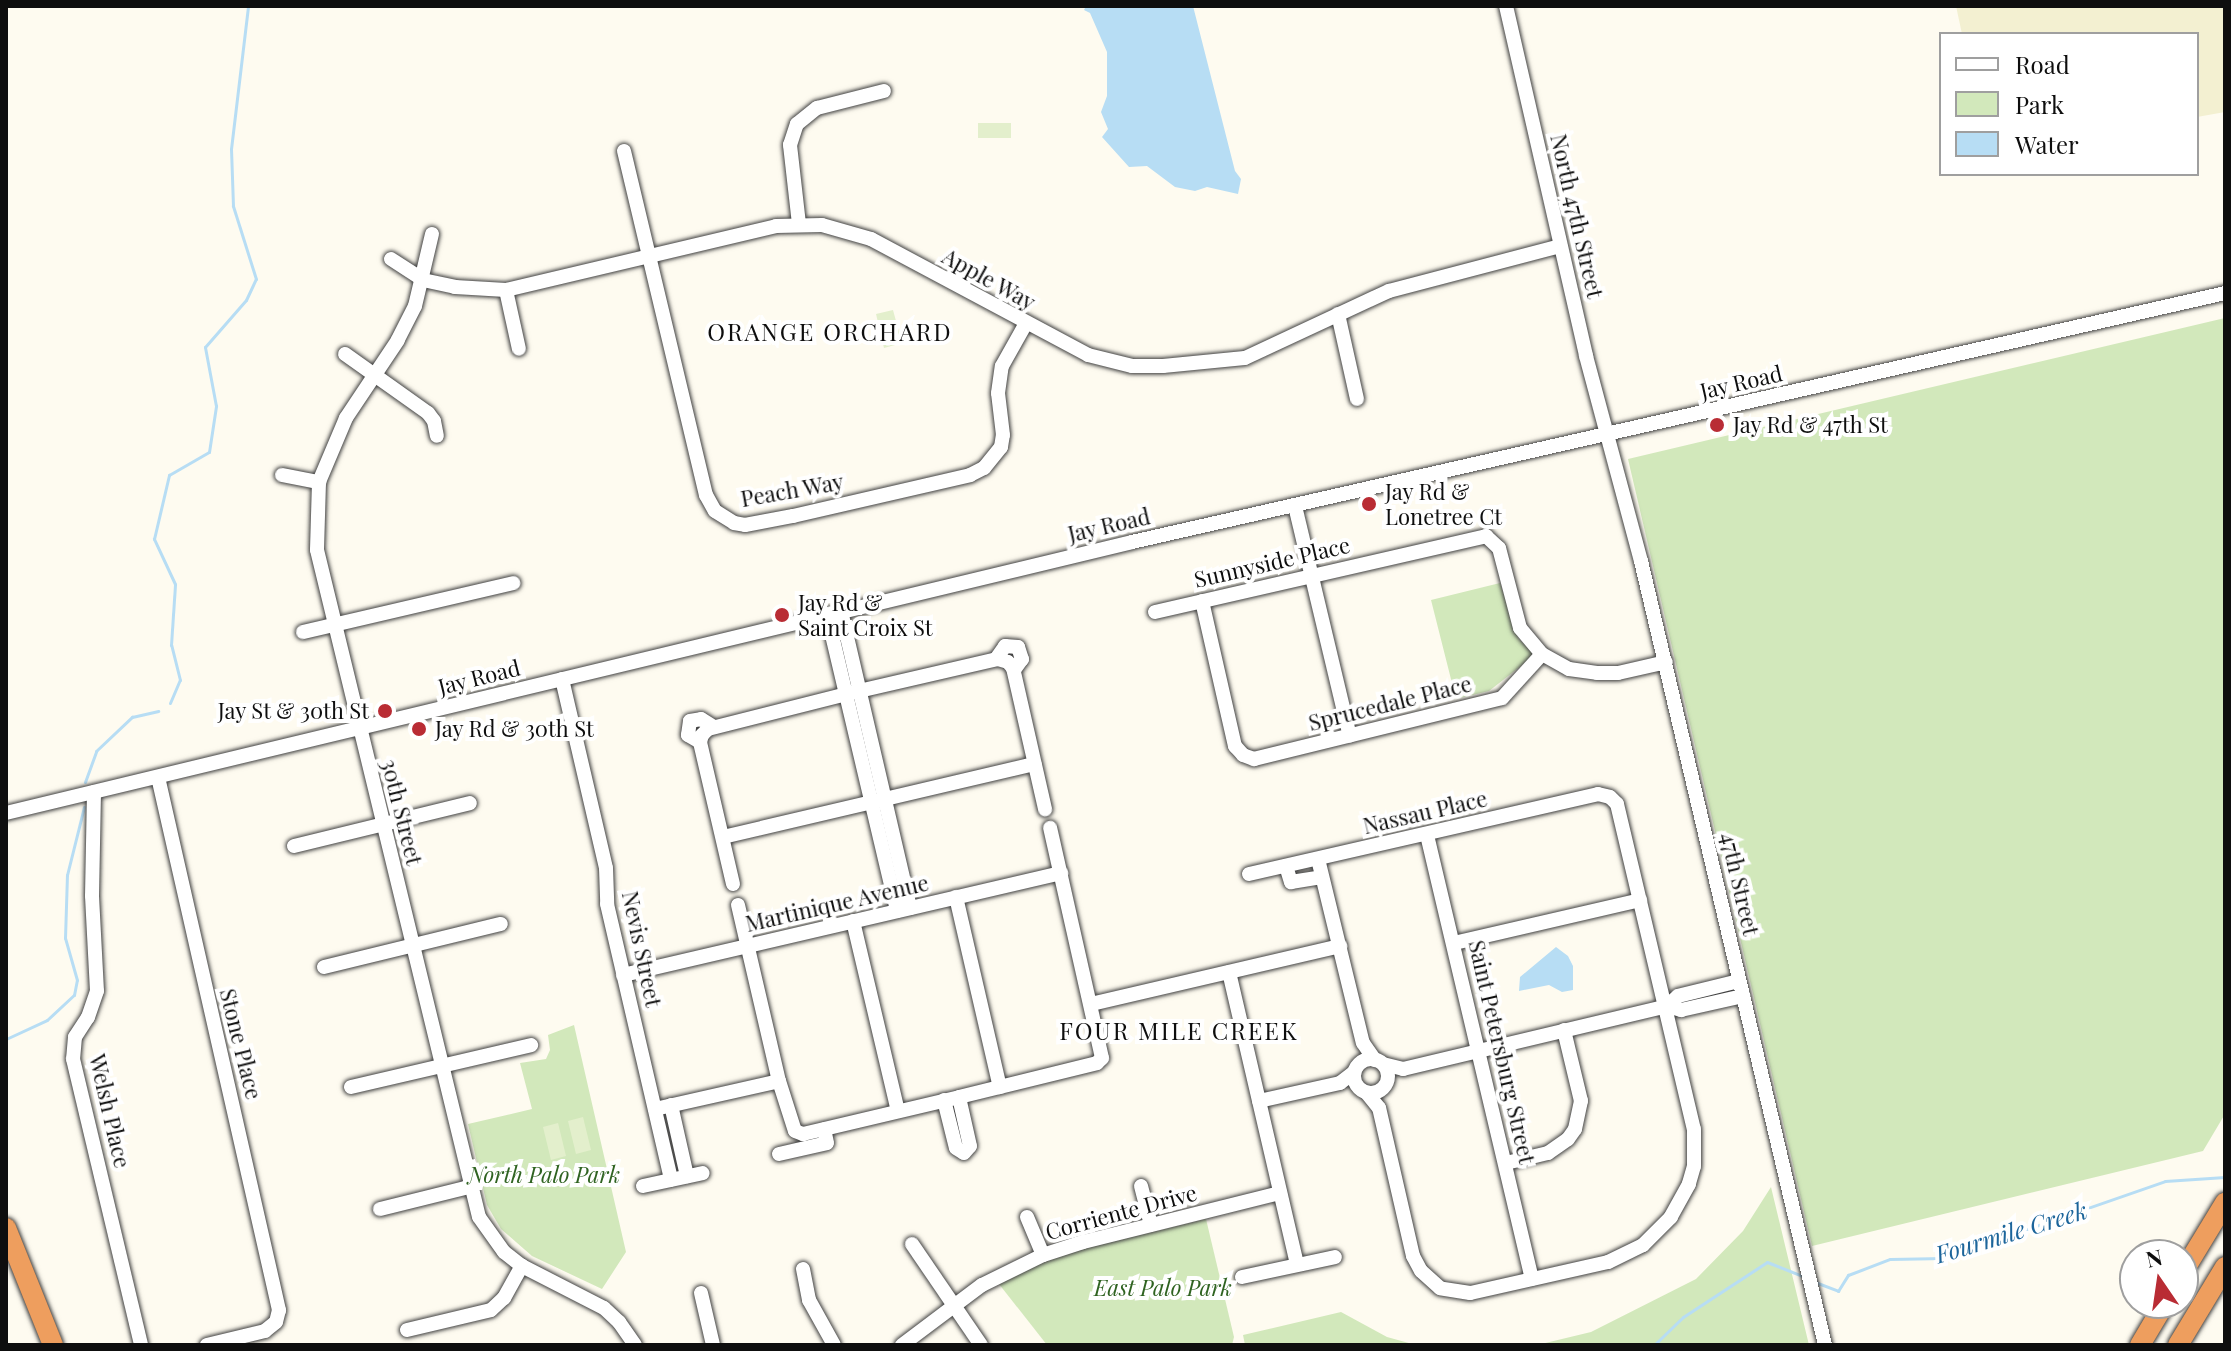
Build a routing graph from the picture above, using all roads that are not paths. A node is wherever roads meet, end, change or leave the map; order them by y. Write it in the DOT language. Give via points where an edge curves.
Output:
graph roads {
  1 [pos="1506,6"];
  2 [pos="884,91"];
  3 [pos="624,151"];
  4 [pos="799,224"];
  5 [pos="432,234"];
  6 [pos="1560,246"];
  7 [pos="649,256"];
  8 [pos="391,259"];
  9 [pos="423,280"];
  10 [pos="506,290"];
  11 [pos="2225,293"];
  12 [pos="1338,314"];
  13 [pos="1025,325"];
  14 [pos="519,349"];
  15 [pos="345,354"];
  16 [pos="375,375"];
  17 [pos="1357,399"];
  18 [pos="1609,434"];
  19 [pos="437,436"];
  20 [pos="282,475"];
  21 [pos="319,482"];
  22 [pos="1295,506"];
  23 [pos="1311,576"];
  24 [pos="513,583"];
  25 [pos="1202,601"];
  26 [pos="1155,612"];
  27 [pos="834,613"];
  28 [pos="334,625"];
  29 [pos="303,632"];
  30 [pos="1542,654"];
  31 [pos="1666,662"];
  32 [pos="562,679"];
  33 [pos="853,692"];
  34 [pos="358,730"];
  35 [pos="1350,736"];
  36 [pos="1035,764"];
  37 [pos="158,777"];
  38 [pos="94,792"];
  39 [pos="878,800"];
  40 [pos="470,803"];
  41 [pos="1045,809"];
  42 [pos="6,813"];
  43 [pos="383,824"];
  44 [pos="1050,828"];
  45 [pos="1427,835"];
  46 [pos="723,837"];
  47 [pos="294,846"];
  48 [pos="1318,859"];
  49 [pos="1286,866"];
  50 [pos="1061,873"];
  51 [pos="1249,874"];
  52 [pos="1322,877"];
  53 [pos="733,884"];
  54 [pos="956,897"];
  55 [pos="1640,900"];
  56 [pos="738,905"];
  57 [pos="904,910"];
  58 [pos="853,921"];
  59 [pos="501,924"];
  60 [pos="1454,943"];
  61 [pos="413,945"];
  62 [pos="1340,946"];
  63 [pos="748,947"];
  64 [pos="324,967"];
  65 [pos="1229,972"];
  66 [pos="623,975"];
  67 [pos="1741,988"];
  68 [pos="1091,1004"];
  69 [pos="1667,1006"];
  70 [pos="1564,1030"];
  71 [pos="1363,1043"];
  72 [pos="531,1045"];
  73 [pos="1478,1051"];
  74 [pos="1379,1062"];
  75 [pos="441,1066"];
  76 [pos="1357,1068"];
  77 [pos="1403,1069"];
  78 [pos="779,1081"];
  79 [pos="1340,1083"];
  80 [pos="1385,1086"];
  81 [pos="351,1087"];
  82 [pos="1000,1087"];
  83 [pos="1363,1091"];
  84 [pos="1259,1101"];
  85 [pos="671,1105"];
  86 [pos="1379,1108"];
  87 [pos="655,1109"];
  88 [pos="898,1111"];
  89 [pos="824,1129"];
  90 [pos="779,1154"];
  91 [pos="1506,1163"];
  92 [pos="703,1173"];
  93 [pos="687,1176"];
  94 [pos="671,1180"];
  95 [pos="643,1186"];
  96 [pos="1141,1186"];
  97 [pos="469,1187"];
  98 [pos="1280,1193"];
  99 [pos="2225,1203"];
  100 [pos="380,1209"];
  101 [pos="1027,1217"];
  102 [pos="1151,1225"];
  103 [pos="6,1228"];
  104 [pos="912,1244"];
  105 [pos="2199,1246"];
  106 [pos="1043,1255"];
  107 [pos="1335,1257"];
  108 [pos="1297,1264"];
  109 [pos="522,1266"];
  110 [pos="2225,1267"];
  111 [pos="803,1269"];
  112 [pos="1242,1277"];
  113 [pos="1532,1279"];
  114 [pos="701,1293"];
  115 [pos="952,1304"];
  116 [pos="2155,1319"];
  117 [pos="407,1330"];
  118 [pos="53,1345"];
  119 [pos="141,1345"];
  120 [pos="207,1345"];
  121 [pos="635,1345"];
  122 [pos="713,1345"];
  123 [pos="834,1345"];
  124 [pos="902,1345"];
  125 [pos="981,1345"];
  126 [pos="1825,1345"];
  127 [pos="2140,1345"];
  128 [pos="2178,1345"];
  1 -- 6 [label="street, North 47th Street"];
  2 -- 4 [label="street" via="817,108 797,124 790,145"];
  3 -- 7 [label="street"];
  4 -- 7 [label="street, Apple Way"];
  4 -- 13 [label="street, Apple Way" via="871,239"];
  5 -- 9 [label="street, 30th Street"];
  6 -- 12 [label="street, Apple Way" via="1426,279"];
  6 -- 18 [label="street, North 47th Street"];
  7 -- 10 [label="street, Apple Way"];
  7 -- 13 [label="street, Peach Way" via="706,495 715,511 734,523 793,516 984,468 1001,447 1002,366"];
  8 -- 9 [label="street, Apple Way"];
  9 -- 10 [label="street, Apple Way"];
  9 -- 16 [label="street, 30th Street" via="398,340"];
  10 -- 14 [label="street"];
  11 -- 18 [label="street, Jay Road"];
  12 -- 13 [label="street, Apple Way" via="1245,358 1163,366 1110,362"];
  12 -- 17 [label="street"];
  15 -- 16 [label="street"];
  16 -- 19 [label="street" via="428,413"];
  16 -- 21 [label="street, 30th Street" via="346,418"];
  18 -- 22 [label="street, Jay Road"];
  18 -- 31 [label="street, 47th Street"];
  20 -- 21 [label="street"];
  21 -- 28 [label="street, 30th Street" via="317,550"];
  22 -- 23 [label="street"];
  22 -- 27 [label="street, Jay Road"];
  23 -- 25 [label="street, Sunnyside Place"];
  23 -- 30 [label="street, Sunnyside Place" via="1479,536 1492,538 1516,621"];
  23 -- 35 [label="street"];
  24 -- 28 [label="street"];
  25 -- 26 [label="street, Sunnyside Place"];
  25 -- 35 [label="street, Sprucedale Place" via="1235,746 1243,755 1254,759"];
  27 -- 32 [label="street, Jay Road"];
  27 -- 33 [label="street"];
  28 -- 29 [label="street"];
  28 -- 34 [label="street, 30th Street"];
  30 -- 31 [label="street" via="1569,669 1597,673"];
  30 -- 35 [label="street, Sprucedale Place" via="1502,698"];
  31 -- 67 [label="street, 47th Street"];
  32 -- 34 [label="street, Jay Road"];
  32 -- 66 [label="street, Nevis Street" via="606,868 607,904"];
  33 -- 36 [label="street" via="997,659 1008,662"];
  33 -- 39 [label="street"];
  33 -- 46 [label="street" via="706,734"];
  34 -- 37 [label="street, Jay Road"];
  34 -- 43 [label="street, 30th Street"];
  36 -- 39 [label="street"];
  36 -- 41 [label="street"];
  37 -- 38 [label="street, Jay Road"];
  37 -- 120 [label="street, Stone Place" via="279,1310 276,1322 265,1331"];
  38 -- 42 [label="street, Jay Road"];
  38 -- 119 [label="street, Welsh Place" via="97,991 75,1037 73,1059"];
  39 -- 46 [label="street"];
  39 -- 57 [label="street"];
  40 -- 43 [label="street"];
  43 -- 47 [label="street"];
  43 -- 61 [label="street, 30th Street"];
  44 -- 50 [label="street"];
  45 -- 48 [label="street, Nassau Place"];
  45 -- 55 [label="street, Nassau Place" via="1598,794 1610,797 1617,804"];
  45 -- 60 [label="street, Saint Petersburg Street"];
  46 -- 53 [label="street"];
  48 -- 49 [label="street, Nassau Place"];
  48 -- 52 [label="street"];
  49 -- 51 [label="street, Nassau Place"];
  49 -- 52 [label="street" via="1291,882"];
  50 -- 54 [label="street, Martinique Avenue"];
  50 -- 68 [label="street"];
  52 -- 62 [label="street"];
  54 -- 57 [label="street, Martinique Avenue"];
  54 -- 82 [label="street"];
  55 -- 60 [label="street"];
  55 -- 69 [label="street"];
  56 -- 63 [label="street"];
  57 -- 58 [label="street, Martinique Avenue"];
  58 -- 63 [label="street, Martinique Avenue"];
  58 -- 88 [label="street"];
  59 -- 61 [label="street"];
  60 -- 73 [label="street, Saint Petersburg Street"];
  61 -- 64 [label="street"];
  61 -- 75 [label="street, 30th Street"];
  62 -- 65 [label="street"];
  62 -- 71 [label="street"];
  63 -- 66 [label="street, Martinique Avenue"];
  63 -- 78 [label="street"];
  65 -- 68 [label="street"];
  65 -- 84 [label="street"];
  66 -- 87 [label="street, Nevis Street"];
  67 -- 69 [label="street" via="1678,996"];
  67 -- 126 [label="street, 47th Street"];
  68 -- 82 [label="street" via="1102,1058 1097,1063"];
  69 -- 70 [label="street"];
  69 -- 113 [label="street" via="1695,1141 1694,1166 1680,1203 1658,1232 1626,1254"];
  70 -- 73 [label="street"];
  70 -- 91 [label="street" via="1581,1101 1575,1129 1548,1153"];
  71 -- 74 [label="street"];
  71 -- 76 [label="street"];
  72 -- 75 [label="street"];
  73 -- 77 [label="street"];
  73 -- 91 [label="street, Saint Petersburg Street"];
  74 -- 76 [label="street"];
  74 -- 77 [label="street"];
  74 -- 80 [label="street" via="1387,1071"];
  75 -- 81 [label="street"];
  75 -- 97 [label="street, 30th Street"];
  76 -- 79 [label="street"];
  76 -- 83 [label="street"];
  77 -- 80 [label="street"];
  78 -- 85 [label="street"];
  78 -- 89 [label="street" via="795,1131"];
  79 -- 83 [label="street"];
  79 -- 84 [label="street"];
  80 -- 83 [label="street"];
  80 -- 86 [label="street"];
  82 -- 88 [label="street"];
  83 -- 86 [label="street"];
  84 -- 98 [label="street"];
  85 -- 87 [label="street"];
  85 -- 93 [label="street"];
  86 -- 113 [label="street" via="1413,1256 1421,1271 1440,1288 1465,1294"];
  87 -- 94 [label="street, Nevis Street"];
  88 -- 89 [label="street"];
  89 -- 90 [label="street" via="827,1143"];
  91 -- 113 [label="street, Saint Petersburg Street"];
  92 -- 93 [label="street"];
  93 -- 94 [label="street"];
  94 -- 95 [label="street"];
  96 -- 102 [label="street"];
  97 -- 100 [label="street"];
  97 -- 109 [label="street, 30th Street" via="492,1238"];
  98 -- 102 [label="street, Corriente Drive"];
  98 -- 108 [label="street"];
  99 -- 105 [label="highway"];
  101 -- 106 [label="street"];
  102 -- 106 [label="street, Corriente Drive"];
  103 -- 118 [label="highway"];
  104 -- 115 [label="street"];
  106 -- 115 [label="street, Corriente Drive"];
  107 -- 108 [label="street"];
  108 -- 112 [label="street"];
  109 -- 117 [label="street" via="491,1310"];
  109 -- 121 [label="street, 30th Street" via="604,1308"];
  110 -- 128 [label="highway"];
  111 -- 123 [label="street" via="809,1300"];
  114 -- 122 [label="street"];
  115 -- 124 [label="street, Corriente Drive"];
  115 -- 125 [label="street"];
  116 -- 127 [label="highway"];
}
